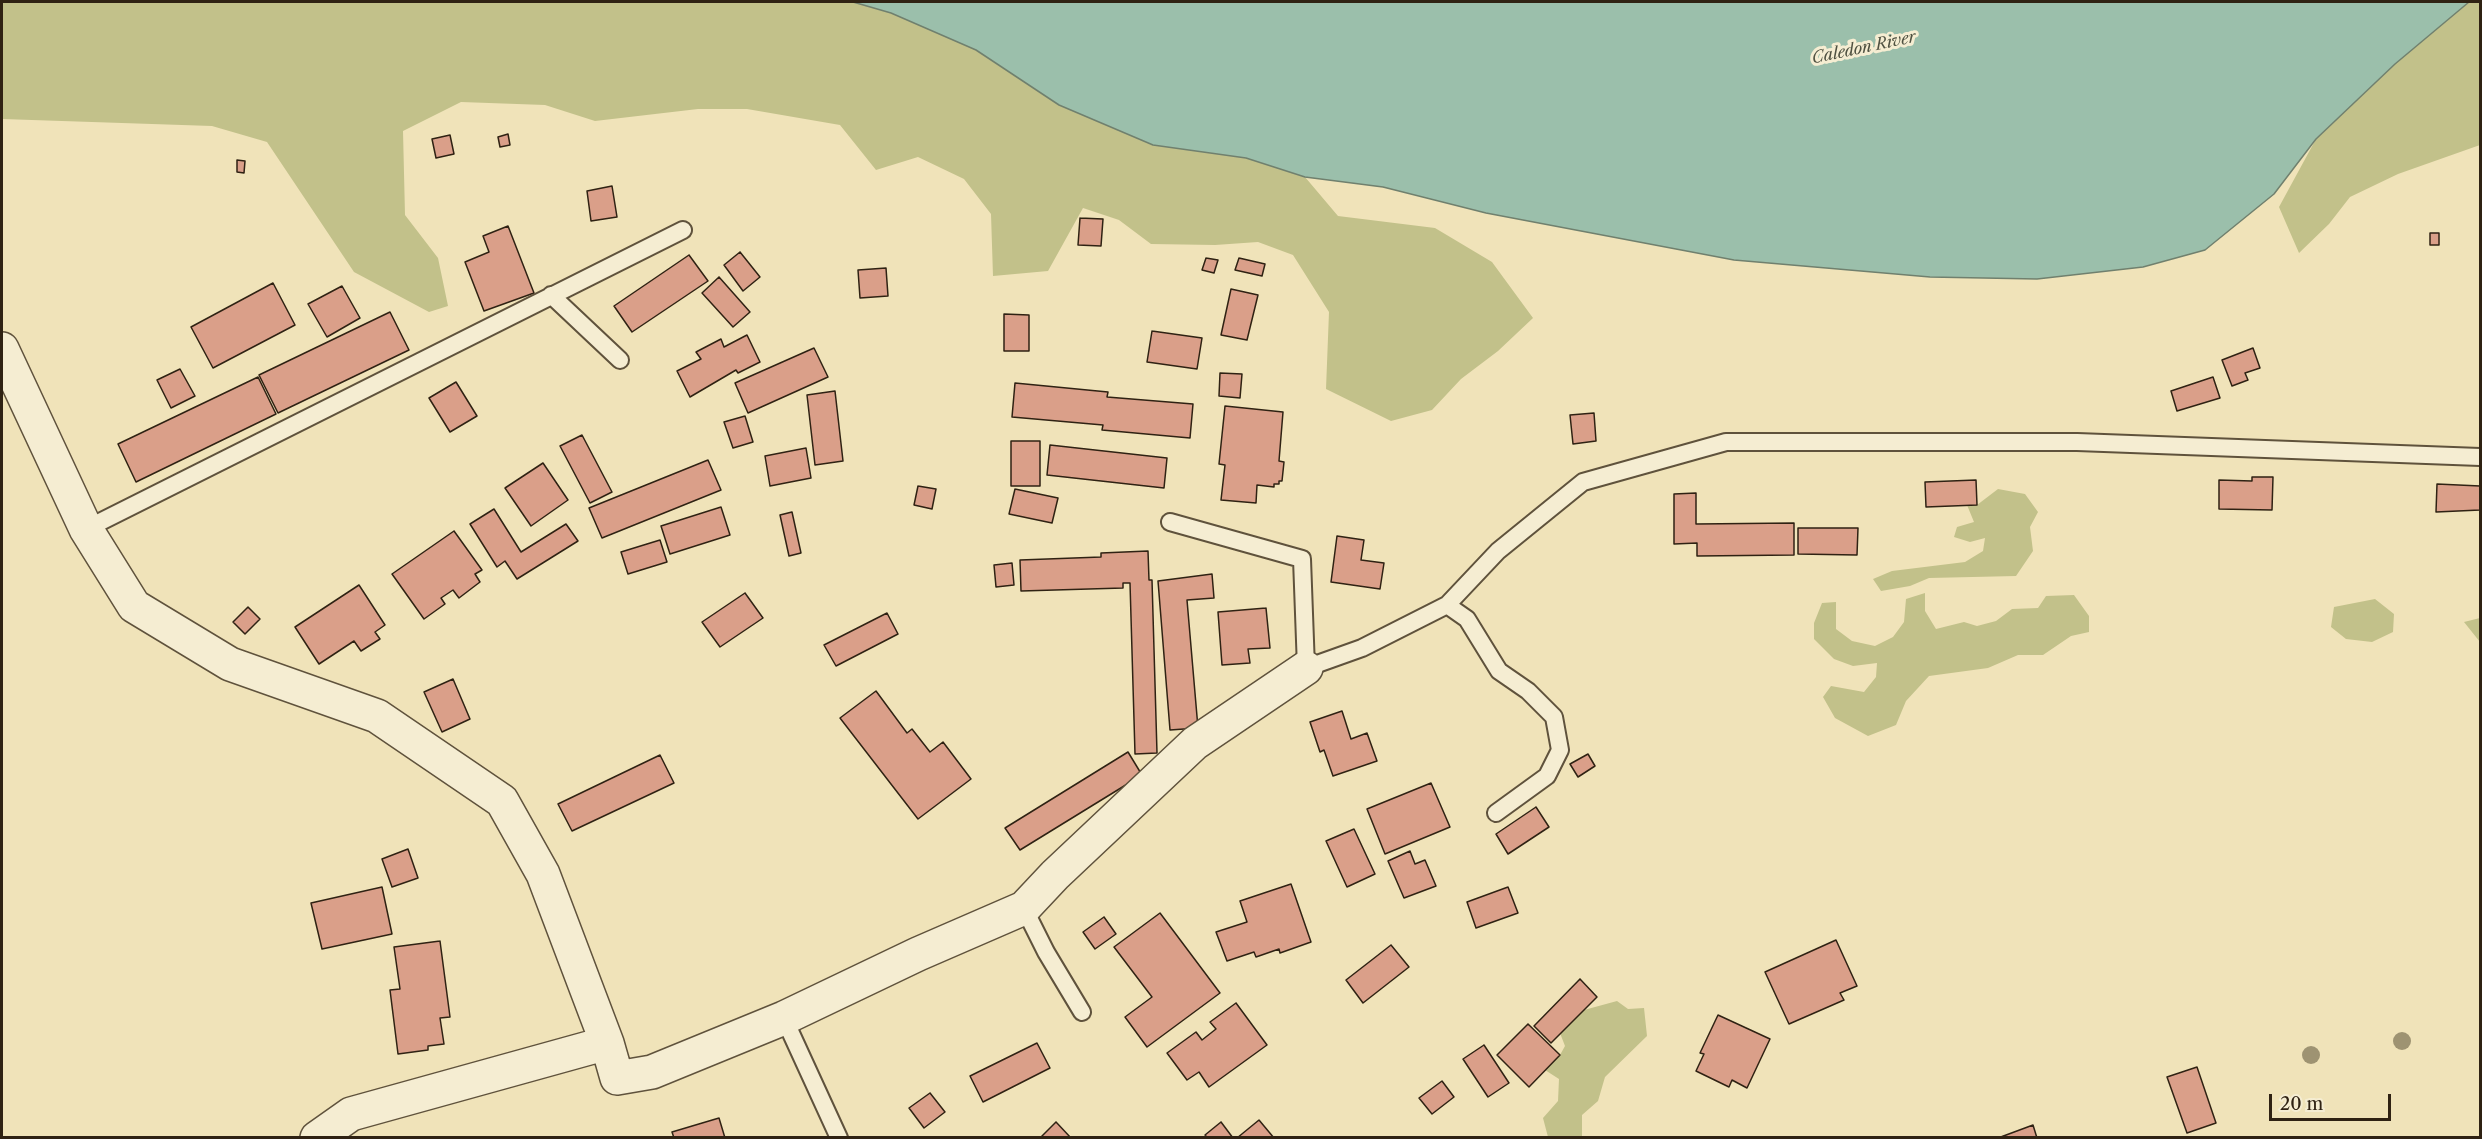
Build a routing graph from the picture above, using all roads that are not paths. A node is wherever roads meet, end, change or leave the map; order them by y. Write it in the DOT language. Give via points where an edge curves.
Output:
graph roads {
  1 [pos="683,230"];
  2 [pos="551,295"];
  3 [pos="2,349"];
  4 [pos="620,360"];
  5 [pos="2481,457"];
  6 [pos="1170,522"];
  7 [pos="86,529"];
  8 [pos="1447,605"];
  9 [pos="1306,668"];
  10 [pos="1496,813"];
  11 [pos="1024,908"];
  12 [pos="1082,1012"];
  13 [pos="784,1018"];
  14 [pos="607,1043"];
  15 [pos="318,1137"];
  16 [pos="839,1137"];
  1 -- 2 [label="lane"];
  2 -- 4 [label="lane"];
  2 -- 7 [label="lane"];
  3 -- 7 [label="street"];
  5 -- 8 [label="lane" via="2077,442 1726,442 1583,482 1498,551"];
  6 -- 9 [label="lane" via="1302,559"];
  7 -- 14 [label="street" via="134,606 230,664 377,716 502,801 543,874"];
  8 -- 9 [label="lane" via="1362,648"];
  8 -- 10 [label="lane" via="1467,619 1499,671 1528,691 1554,717 1560,750 1547,776"];
  9 -- 11 [label="street" via="1194,743"];
  11 -- 12 [label="lane"];
  11 -- 13 [label="street"];
  13 -- 14 [label="street" via="652,1072 617,1078"];
  13 -- 16 [label="lane"];
  14 -- 15 [label="street" via="351,1114"];
}
